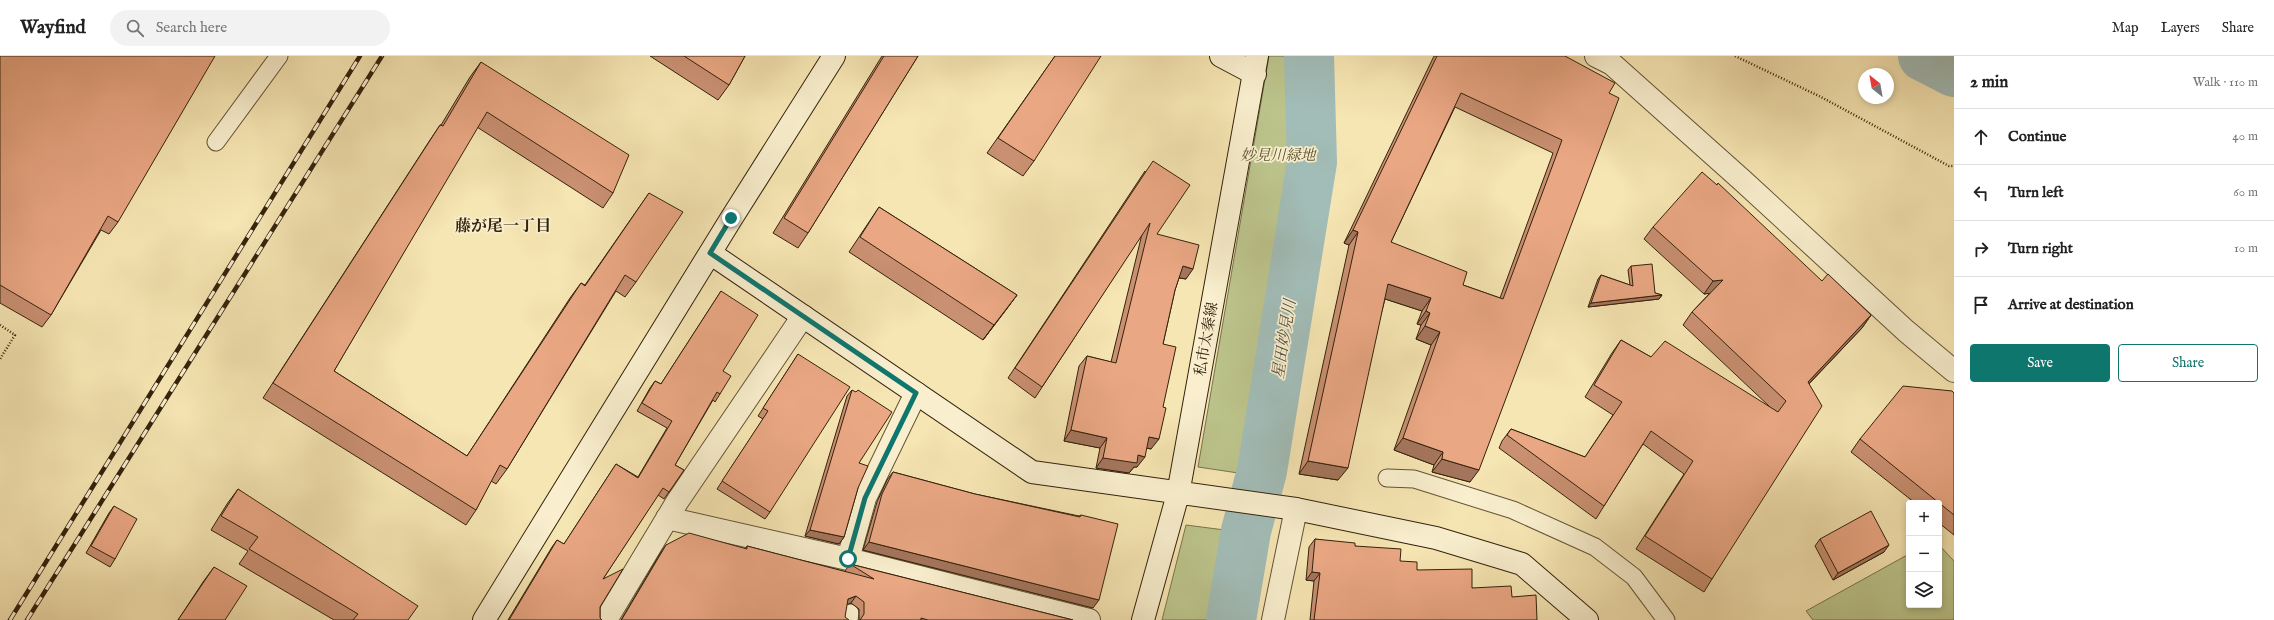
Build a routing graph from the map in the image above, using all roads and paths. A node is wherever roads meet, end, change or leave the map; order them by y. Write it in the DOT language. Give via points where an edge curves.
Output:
graph roads {
  1 [pos="279,56"];
  2 [pos="834,56"];
  3 [pos="1221,56"];
  4 [pos="1596,56"];
  5 [pos="1735,56"];
  6 [pos="1256,65"];
  7 [pos="216,142"];
  8 [pos="1954,166"];
  9 [pos="710,253"];
  10 [pos="803,316"];
  11 [pos="0,325"];
  12 [pos="0,359"];
  13 [pos="1954,371"];
  14 [pos="916,393"];
  15 [pos="1387,478"];
  16 [pos="1178,494"];
  17 [pos="1296,509"];
  18 [pos="667,518"];
  19 [pos="848,559"];
  20 [pos="484,620"];
  21 [pos="606,620"];
  22 [pos="1089,620"];
  23 [pos="1143,620"];
  24 [pos="1273,620"];
  25 [pos="1587,620"];
  26 [pos="1666,620"];
  1 -- 7 [label="lane"];
  2 -- 9 [label="street"];
  3 -- 6 [label="street"];
  4 -- 13 [label="street" via="1612,64 1906,331"];
  5 -- 8 [label="path" via="1821,97 1949,166"];
  6 -- 16 [label="street, 私市太秦線"];
  9 -- 10 [label="street"];
  9 -- 20 [label="street"];
  10 -- 14 [label="street"];
  10 -- 18 [label="street"];
  11 -- 12 [label="path" via="15,335"];
  14 -- 16 [label="street" via="1032,472"];
  14 -- 19 [label="street" via="865,498"];
  15 -- 26 [label="lane" via="1414,478 1513,510 1595,547 1634,577"];
  16 -- 17 [label="street"];
  16 -- 23 [label="street, 私市太秦線"];
  17 -- 24 [label="street"];
  17 -- 25 [label="street" via="1436,538 1522,564"];
  18 -- 19 [label="street"];
  18 -- 21 [label="street"];
  19 -- 22 [label="street"];
}
